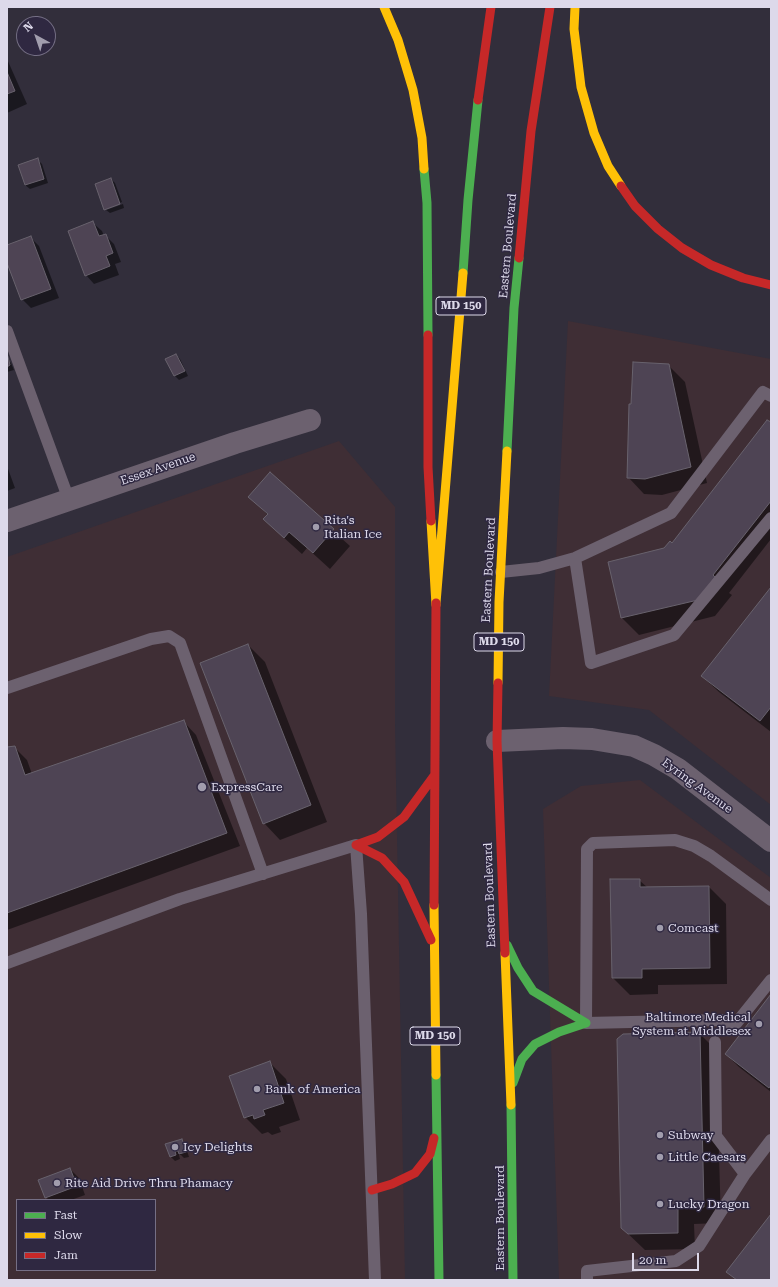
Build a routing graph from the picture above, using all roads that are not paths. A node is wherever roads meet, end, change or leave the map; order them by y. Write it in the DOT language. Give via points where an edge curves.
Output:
graph roads {
  1 [pos="384,7"];
  2 [pos="491,7"];
  3 [pos="550,7"];
  4 [pos="575,7"];
  5 [pos="771,285"];
  6 [pos="7,331"];
  7 [pos="771,396"];
  8 [pos="310,420"];
  9 [pos="69,500"];
  10 [pos="771,518"];
  11 [pos="7,521"];
  12 [pos="575,558"];
  13 [pos="501,572"];
  14 [pos="436,606"];
  15 [pos="7,688"];
  16 [pos="498,741"];
  17 [pos="434,776"];
  18 [pos="771,841"];
  19 [pos="356,846"];
  20 [pos="263,874"];
  21 [pos="771,900"];
  22 [pos="504,940"];
  23 [pos="434,946"];
  24 [pos="7,963"];
  25 [pos="771,980"];
  26 [pos="586,1023"];
  27 [pos="715,1042"];
  28 [pos="510,1092"];
  29 [pos="437,1125"];
  30 [pos="771,1140"];
  31 [pos="745,1174"];
  32 [pos="372,1190"];
  33 [pos="375,1280"];
  34 [pos="439,1280"];
  35 [pos="513,1280"];
  36 [pos="587,1280"];
  1 -- 14 [label="main road" via="398,40 411,83 422,138 427,203 428,467"];
  2 -- 14 [label="main road, MD 150" via="482,64 468,200"];
  3 -- 13 [label="main road, Eastern Boulevard / MD 150" via="531,131 514,308"];
  4 -- 5 [label="main road" via="574,29 581,87 594,133 608,166 621,187 658,229 682,248 710,265 743,278"];
  6 -- 9 [label="lane"];
  7 -- 12 [label="lane" via="763,392 671,513"];
  8 -- 9 [label="street, Essex Avenue"];
  9 -- 11 [label="street, Essex Avenue"];
  10 -- 12 [label="lane" via="674,635 591,663"];
  12 -- 13 [label="lane" via="539,568"];
  13 -- 16 [label="main road, Eastern Boulevard / MD 150"];
  14 -- 17 [label="main road, MD 150"];
  15 -- 20 [label="lane" via="152,638 169,636 180,643"];
  16 -- 18 [label="street, Eyring Avenue" via="563,738 634,746 678,769"];
  16 -- 22 [label="main road, Eastern Boulevard / MD 150"];
  17 -- 19 [label="main road" via="404,817 378,837"];
  17 -- 23 [label="main road, MD 150"];
  19 -- 20 [label="lane"];
  19 -- 23 [label="main road" via="382,858 404,882"];
  19 -- 32 [label="lane"];
  20 -- 24 [label="lane" via="180,899"];
  21 -- 26 [label="lane" via="694,846 675,840 593,843 587,849"];
  22 -- 26 [label="main road" via="533,991"];
  22 -- 28 [label="main road, Eastern Boulevard / MD 150"];
  23 -- 29 [label="main road, MD 150"];
  25 -- 26 [label="lane" via="734,1026 722,1020"];
  26 -- 28 [label="main road" via="535,1044 522,1059"];
  27 -- 31 [label="lane" via="716,1136"];
  28 -- 35 [label="main road, Eastern Boulevard / MD 150"];
  29 -- 32 [label="main road" via="430,1154 415,1173"];
  29 -- 34 [label="main road, MD 150"];
  30 -- 31 [label="lane"];
  31 -- 36 [label="lane" via="699,1246 676,1260 587,1271"];
  32 -- 33 [label="lane"];
}
